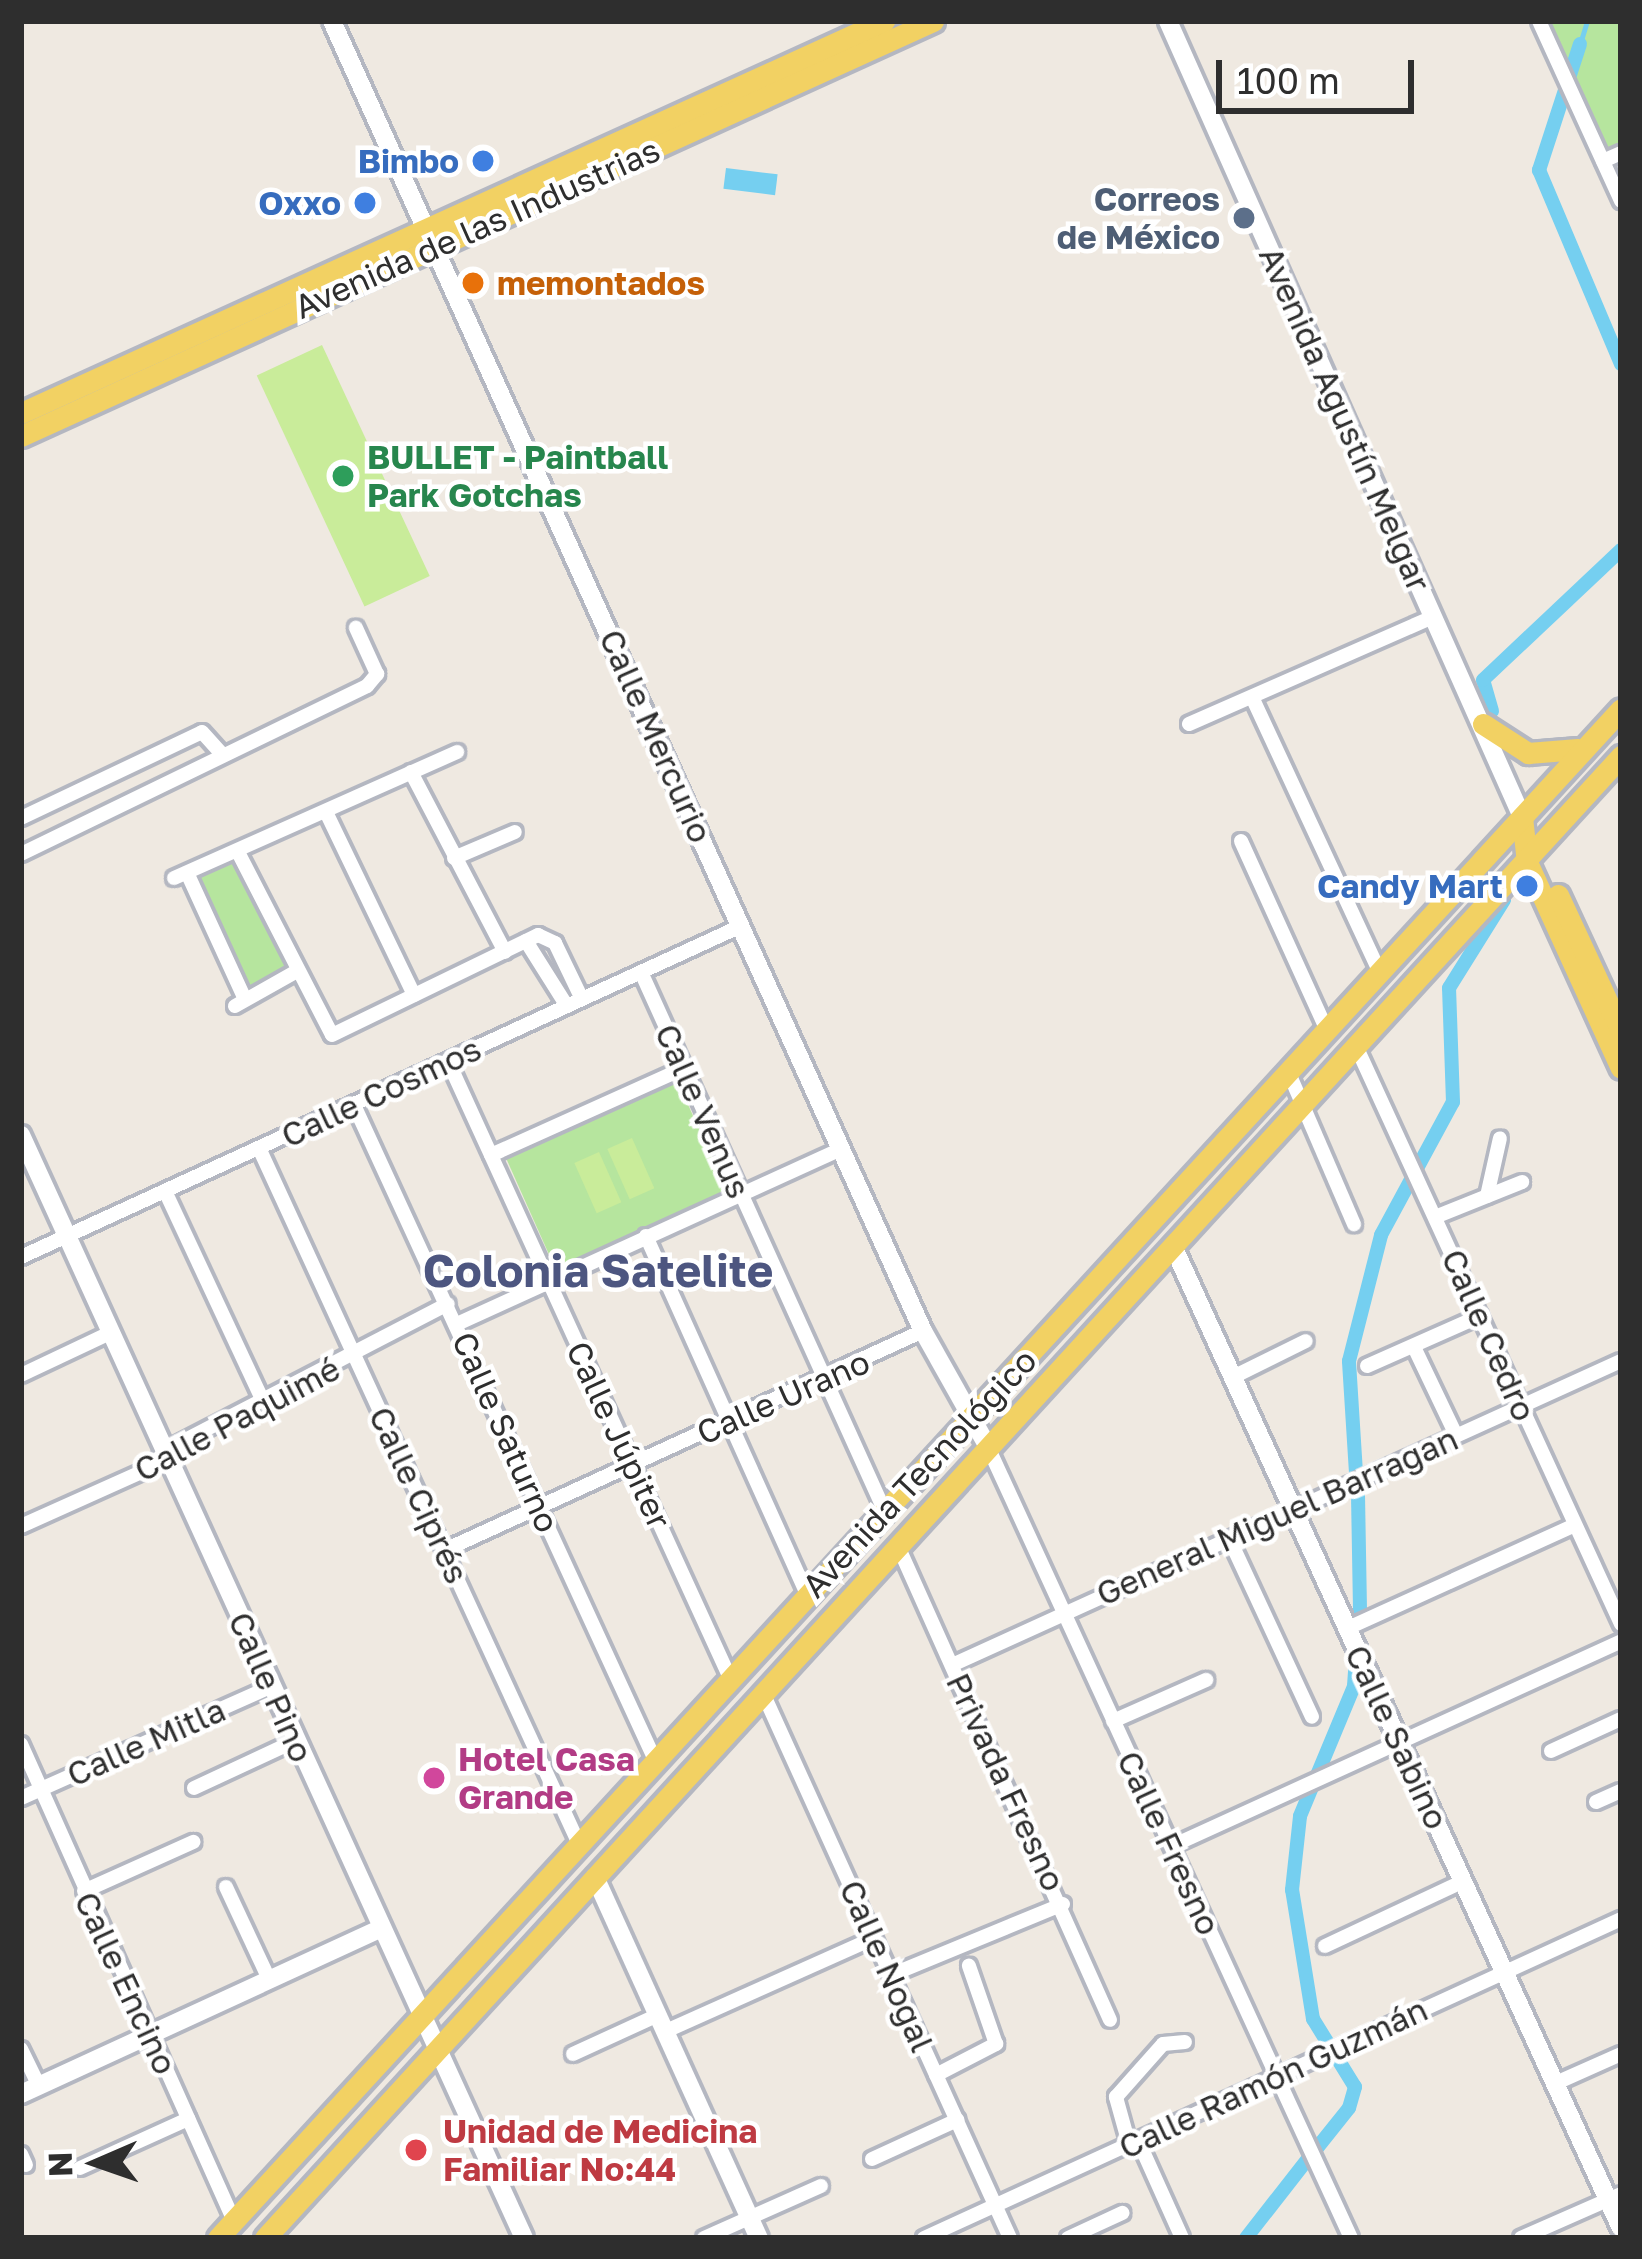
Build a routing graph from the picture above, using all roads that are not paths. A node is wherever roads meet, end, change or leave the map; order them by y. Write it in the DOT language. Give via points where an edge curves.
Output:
graph roads {
  1 [pos="332,21"];
  2 [pos="884,21"];
  3 [pos="933,21"];
  4 [pos="1168,21"];
  5 [pos="1539,21"];
  6 [pos="813,65"];
  7 [pos="1621,154"];
  8 [pos="1603,161"];
  9 [pos="1621,201"];
  10 [pos="435,236"];
  11 [pos="21,413"];
  12 [pos="21,436"];
  13 [pos="1433,616"];
  14 [pos="356,628"];
  15 [pos="1252,697"];
  16 [pos="1621,709"];
  17 [pos="1189,724"];
  18 [pos="1484,724"];
  19 [pos="1579,749"];
  20 [pos="457,752"];
  21 [pos="223,755"];
  22 [pos="1621,756"];
  23 [pos="411,772"];
  24 [pos="89,787"];
  25 [pos="326,812"];
  26 [pos="102,815"];
  27 [pos="1522,817"];
  28 [pos="21,818"];
  29 [pos="515,832"];
  30 [pos="1241,842"];
  31 [pos="21,854"];
  32 [pos="239,854"];
  33 [pos="1532,856"];
  34 [pos="454,858"];
  35 [pos="1503,888"];
  36 [pos="1540,891"];
  37 [pos="741,926"];
  38 [pos="526,941"];
  39 [pos="505,952"];
  40 [pos="1378,968"];
  41 [pos="297,971"];
  42 [pos="641,972"];
  43 [pos="414,995"];
  44 [pos="582,998"];
  45 [pos="567,1006"];
  46 [pos="1326,1028"];
  47 [pos="1621,1031"];
  48 [pos="1356,1046"];
  49 [pos="448,1061"];
  50 [pos="685,1068"];
  51 [pos="1621,1069"];
  52 [pos="1288,1071"];
  53 [pos="1303,1103"];
  54 [pos="354,1106"];
  55 [pos="21,1135"];
  56 [pos="1501,1138"];
  57 [pos="259,1148"];
  58 [pos="842,1149"];
  59 [pos="491,1155"];
  60 [pos="1522,1182"];
  61 [pos="165,1191"];
  62 [pos="740,1194"];
  63 [pos="1487,1196"];
  64 [pos="1435,1216"];
  65 [pos="1354,1224"];
  66 [pos="646,1236"];
  67 [pos="67,1237"];
  68 [pos="1172,1246"];
  69 [pos="21,1258"];
  70 [pos="550,1282"];
  71 [pos="448,1304"];
  72 [pos="1480,1316"];
  73 [pos="457,1324"];
  74 [pos="923,1331"];
  75 [pos="110,1333"];
  76 [pos="1306,1341"];
  77 [pos="1414,1346"];
  78 [pos="355,1356"];
  79 [pos="1621,1361"];
  80 [pos="1367,1366"];
  81 [pos="21,1375"];
  82 [pos="1233,1377"];
  83 [pos="826,1380"];
  84 [pos="262,1399"];
  85 [pos="1521,1406"];
  86 [pos="970,1420"];
  87 [pos="730,1422"];
  88 [pos="1456,1435"];
  89 [pos="988,1448"];
  90 [pos="167,1449"];
  91 [pos="633,1464"];
  92 [pos="540,1507"];
  93 [pos="885,1511"];
  94 [pos="1296,1514"];
  95 [pos="1575,1525"];
  96 [pos="21,1526"];
  97 [pos="1229,1538"];
  98 [pos="898,1546"];
  99 [pos="446,1550"];
  100 [pos="807,1595"];
  101 [pos="1065,1612"];
  102 [pos="1621,1624"];
  103 [pos="1348,1628"];
  104 [pos="1621,1641"];
  105 [pos="952,1665"];
  106 [pos="730,1678"];
  107 [pos="1206,1680"];
  108 [pos="270,1687"];
  109 [pos="763,1693"];
  110 [pos="1312,1718"];
  111 [pos="1621,1719"];
  112 [pos="1113,1721"];
  113 [pos="295,1741"];
  114 [pos="1400,1742"];
  115 [pos="21,1744"];
  116 [pos="1551,1751"];
  117 [pos="656,1760"];
  118 [pos="194,1788"];
  119 [pos="41,1789"];
  120 [pos="1621,1791"];
  121 [pos="21,1798"];
  122 [pos="1596,1802"];
  123 [pos="193,1842"];
  124 [pos="578,1842"];
  125 [pos="1172,1846"];
  126 [pos="595,1877"];
  127 [pos="1464,1881"];
  128 [pos="226,1887"];
  129 [pos="84,1891"];
  130 [pos="1063,1904"];
  131 [pos="1621,1919"];
  132 [pos="380,1929"];
  133 [pos="874,1938"];
  134 [pos="1325,1946"];
  135 [pos="969,1966"];
  136 [pos="1505,1972"];
  137 [pos="891,1975"];
  138 [pos="268,1977"];
  139 [pos="423,2016"];
  140 [pos="1110,2020"];
  141 [pos="662,2023"];
  142 [pos="151,2035"];
  143 [pos="1185,2042"];
  144 [pos="21,2049"];
  145 [pos="438,2049"];
  146 [pos="572,2054"];
  147 [pos="1621,2054"];
  148 [pos="936,2075"];
  149 [pos="1276,2077"];
  150 [pos="1556,2083"];
  151 [pos="30,2090"];
  152 [pos="188,2120"];
  153 [pos="957,2120"];
  154 [pos="1134,2142"];
  155 [pos="872,2159"];
  156 [pos="80,2168"];
  157 [pos="820,2186"];
  158 [pos="1614,2196"];
  159 [pos="995,2206"];
  160 [pos="1122,2213"];
  161 [pos="750,2217"];
  162 [pos="234,2221"];
  163 [pos="1621,2228"];
  164 [pos="218,2238"];
  165 [pos="265,2238"];
  166 [pos="524,2238"];
  167 [pos="704,2238"];
  168 [pos="759,2238"];
  169 [pos="924,2238"];
  170 [pos="1010,2238"];
  171 [pos="1068,2238"];
  172 [pos="1182,2238"];
  173 [pos="1351,2238"];
  174 [pos="1521,2238"];
  1 -- 10 [label="main road, Calle Mercurio"];
  2 -- 6 [label="main road, Avenida de las Industrias"];
  3 -- 6 [label="main road, Avenida de las Industrias"];
  4 -- 13 [label="main road, Avenida Agustín Melgar"];
  5 -- 8 [label="street"];
  6 -- 10 [label="main road, Avenida de las Industrias"];
  7 -- 8 [label="street"];
  8 -- 9 [label="street"];
  10 -- 11 [label="main road, Avenida de las Industrias"];
  10 -- 12 [label="main road, Avenida de las Industrias"];
  10 -- 37 [label="main road, Calle Mercurio"];
  13 -- 15 [label="street"];
  13 -- 18 [label="main road, Avenida Agustín Melgar"];
  14 -- 21 [label="street" via="374,680"];
  15 -- 17 [label="street"];
  15 -- 40 [label="street"];
  16 -- 19 [label="main road, Avenida Tecnológico"];
  18 -- 19 [label="main road" via="1528,753"];
  18 -- 27 [label="main road, Avenida Agustín Melgar"];
  19 -- 27 [label="main road, Avenida Tecnológico"];
  20 -- 23 [label="street"];
  21 -- 24 [label="street" via="202,732"];
  21 -- 26 [label="street"];
  22 -- 33 [label="main road, Avenida Tecnológico"];
  23 -- 25 [label="street"];
  23 -- 34 [label="street"];
  24 -- 26 [label="street"];
  24 -- 28 [label="street"];
  25 -- 32 [label="street"];
  25 -- 43 [label="street"];
  26 -- 31 [label="street"];
  27 -- 33 [label="main road, Avenida Agustín Melgar"];
  27 -- 40 [label="main road, Avenida Tecnológico"];
  29 -- 34 [label="street"];
  30 -- 46 [label="street"];
  32 -- 41 [label="street"];
  32 -- 41 [label="street" via="182,878 239,1001"];
  33 -- 35 [label="main road, Avenida Tecnológico"];
  33 -- 36 [label="main road, Avenida Agustín Melgar"];
  33 -- 47 [label="main road, Avenida Agustín Melgar"];
  34 -- 39 [label="street"];
  35 -- 36 [label="main road"];
  35 -- 48 [label="main road, Avenida Tecnológico"];
  36 -- 51 [label="main road, Avenida Agustín Melgar"];
  37 -- 42 [label="street, Calle Cosmos"];
  37 -- 58 [label="main road, Calle Mercurio"];
  38 -- 39 [label="street"];
  38 -- 44 [label="street" via="550,938"];
  38 -- 45 [label="street"];
  39 -- 43 [label="street"];
  40 -- 46 [label="main road, Avenida Tecnológico"];
  41 -- 43 [label="street" via="329,1033"];
  42 -- 44 [label="street, Calle Cosmos"];
  42 -- 50 [label="street, Calle Venus"];
  44 -- 45 [label="street, Calle Cosmos"];
  45 -- 49 [label="street, Calle Cosmos"];
  46 -- 52 [label="main road, Avenida Tecnológico"];
  48 -- 53 [label="main road, Avenida Tecnológico"];
  48 -- 64 [label="street, Calle Cedro"];
  49 -- 54 [label="street, Calle Cosmos"];
  49 -- 59 [label="street, Calle Júpiter"];
  50 -- 59 [label="street"];
  50 -- 62 [label="street, Calle Venus"];
  52 -- 53 [label="street"];
  52 -- 86 [label="main road, Avenida Tecnológico"];
  53 -- 65 [label="street"];
  53 -- 68 [label="main road, Avenida Tecnológico"];
  54 -- 57 [label="street, Calle Cosmos"];
  54 -- 71 [label="street, Calle Saturno"];
  55 -- 67 [label="main road, Calle Pino"];
  56 -- 63 [label="street"];
  57 -- 61 [label="street, Calle Cosmos"];
  57 -- 78 [label="street, Calle Ciprés"];
  58 -- 62 [label="street"];
  58 -- 74 [label="main road, Calle Mercurio"];
  59 -- 70 [label="street, Calle Júpiter"];
  60 -- 63 [label="street"];
  61 -- 67 [label="street, Calle Cosmos"];
  61 -- 84 [label="street"];
  62 -- 66 [label="street"];
  62 -- 83 [label="street, Calle Venus"];
  63 -- 64 [label="street"];
  64 -- 72 [label="street, Calle Cedro"];
  66 -- 70 [label="street"];
  66 -- 87 [label="street"];
  67 -- 69 [label="street, Calle Cosmos"];
  67 -- 75 [label="main road, Calle Pino"];
  68 -- 82 [label="main road, Calle Sabino"];
  68 -- 89 [label="main road, Avenida Tecnológico"];
  70 -- 73 [label="street"];
  70 -- 91 [label="street, Calle Júpiter"];
  71 -- 73 [label="street, Calle Saturno"];
  71 -- 78 [label="street, Calle Paquimé" via="368,1341"];
  72 -- 77 [label="street"];
  72 -- 85 [label="street, Calle Cedro"];
  73 -- 92 [label="street, Calle Saturno"];
  74 -- 83 [label="street, Calle Urano"];
  74 -- 86 [label="main road, Calle Mercurio"];
  75 -- 81 [label="street"];
  75 -- 90 [label="main road, Calle Pino"];
  76 -- 82 [label="street"];
  77 -- 80 [label="street"];
  77 -- 88 [label="street"];
  78 -- 84 [label="street, Calle Paquimé"];
  78 -- 99 [label="street, Calle Ciprés"];
  79 -- 85 [label="street, General Miguel Barragan"];
  82 -- 94 [label="main road, Calle Sabino"];
  83 -- 87 [label="street, Calle Urano"];
  83 -- 93 [label="street, Calle Venus"];
  84 -- 90 [label="street, Calle Paquimé"];
  85 -- 88 [label="street, General Miguel Barragan"];
  85 -- 95 [label="street, Calle Cedro"];
  86 -- 89 [label="main road, Calle Mercurio"];
  86 -- 93 [label="main road, Avenida Tecnológico"];
  87 -- 91 [label="street, Calle Urano"];
  87 -- 100 [label="street"];
  88 -- 94 [label="street, General Miguel Barragan"];
  89 -- 98 [label="main road, Avenida Tecnológico"];
  89 -- 101 [label="street, Calle Fresno"];
  90 -- 96 [label="street, Calle Paquimé" via="148,1469"];
  90 -- 108 [label="main road, Calle Pino"];
  91 -- 92 [label="street, Calle Urano"];
  91 -- 106 [label="street, Calle Júpiter"];
  92 -- 99 [label="street, Calle Urano"];
  92 -- 117 [label="street, Calle Saturno"];
  93 -- 100 [label="main road, Avenida Tecnológico"];
  94 -- 97 [label="street, General Miguel Barragan"];
  94 -- 103 [label="main road, Calle Sabino"];
  95 -- 102 [label="street, Calle Cedro"];
  95 -- 103 [label="street"];
  97 -- 101 [label="street, General Miguel Barragan"];
  97 -- 110 [label="street"];
  98 -- 105 [label="street, Privada Fresno"];
  98 -- 109 [label="main road, Avenida Tecnológico"];
  99 -- 124 [label="street, Calle Ciprés"];
  100 -- 106 [label="main road, Avenida Tecnológico"];
  101 -- 105 [label="street, General Miguel Barragan"];
  101 -- 112 [label="street, Calle Fresno"];
  103 -- 114 [label="main road, Calle Sabino"];
  104 -- 114 [label="street"];
  105 -- 130 [label="street, Privada Fresno"];
  106 -- 117 [label="main road, Avenida Tecnológico"];
  107 -- 112 [label="street"];
  108 -- 113 [label="main road, Calle Pino"];
  108 -- 119 [label="street, Calle Mitla"];
  109 -- 126 [label="main road, Avenida Tecnológico"];
  109 -- 133 [label="street, Calle Nogal"];
  111 -- 116 [label="street"];
  112 -- 125 [label="street, Calle Fresno"];
  113 -- 118 [label="street"];
  113 -- 132 [label="main road, Calle Pino"];
  114 -- 125 [label="street"];
  114 -- 127 [label="main road, Calle Sabino"];
  115 -- 119 [label="street, Calle Encino"];
  117 -- 124 [label="main road, Avenida Tecnológico"];
  119 -- 121 [label="street, Calle Mitla"];
  119 -- 129 [label="street, Calle Encino"];
  120 -- 122 [label="street"];
  123 -- 129 [label="street"];
  124 -- 139 [label="main road, Avenida Tecnológico"];
  125 -- 149 [label="street, Calle Fresno"];
  126 -- 141 [label="main road"];
  126 -- 145 [label="main road, Avenida Tecnológico"];
  127 -- 134 [label="street"];
  127 -- 136 [label="main road, Calle Sabino"];
  128 -- 138 [label="street"];
  129 -- 142 [label="street, Calle Encino"];
  130 -- 137 [label="street"];
  130 -- 140 [label="street, Privada Fresno"];
  131 -- 136 [label="street, Calle Ramón Guzmán"];
  132 -- 138 [label="main road"];
  132 -- 139 [label="main road, Calle Pino"];
  133 -- 137 [label="street, Calle Nogal"];
  133 -- 141 [label="street"];
  135 -- 148 [label="street" via="996,2044"];
  136 -- 149 [label="street, Calle Ramón Guzmán"];
  136 -- 150 [label="main road, Calle Sabino"];
  137 -- 148 [label="street, Calle Nogal"];
  138 -- 142 [label="main road"];
  139 -- 145 [label="main road, Calle Pino"];
  139 -- 162 [label="main road, Avenida Tecnológico"];
  141 -- 146 [label="street"];
  141 -- 161 [label="main road"];
  142 -- 151 [label="main road"];
  142 -- 152 [label="street, Calle Encino"];
  143 -- 154 [label="street" via="1163,2044 1116,2098"];
  144 -- 151 [label="street"];
  145 -- 165 [label="main road, Avenida Tecnológico"];
  145 -- 166 [label="main road, Calle Pino"];
  147 -- 150 [label="street"];
  148 -- 153 [label="street, Calle Nogal"];
  149 -- 154 [label="street, Calle Ramón Guzmán"];
  149 -- 173 [label="street, Calle Fresno"];
  150 -- 158 [label="main road, Calle Sabino"];
  152 -- 156 [label="street"];
  152 -- 162 [label="street, Calle Encino"];
  153 -- 155 [label="street"];
  153 -- 159 [label="street, Calle Nogal"];
  154 -- 159 [label="street, Calle Ramón Guzmán"];
  154 -- 172 [label="street"];
  157 -- 161 [label="street"];
  158 -- 163 [label="main road, Calle Sabino"];
  158 -- 174 [label="street"];
  159 -- 169 [label="street, Calle Ramón Guzmán"];
  159 -- 170 [label="street, Calle Nogal"];
  160 -- 171 [label="street"];
  161 -- 167 [label="street"];
  161 -- 168 [label="main road"];
  162 -- 164 [label="main road, Avenida Tecnológico"];
}
